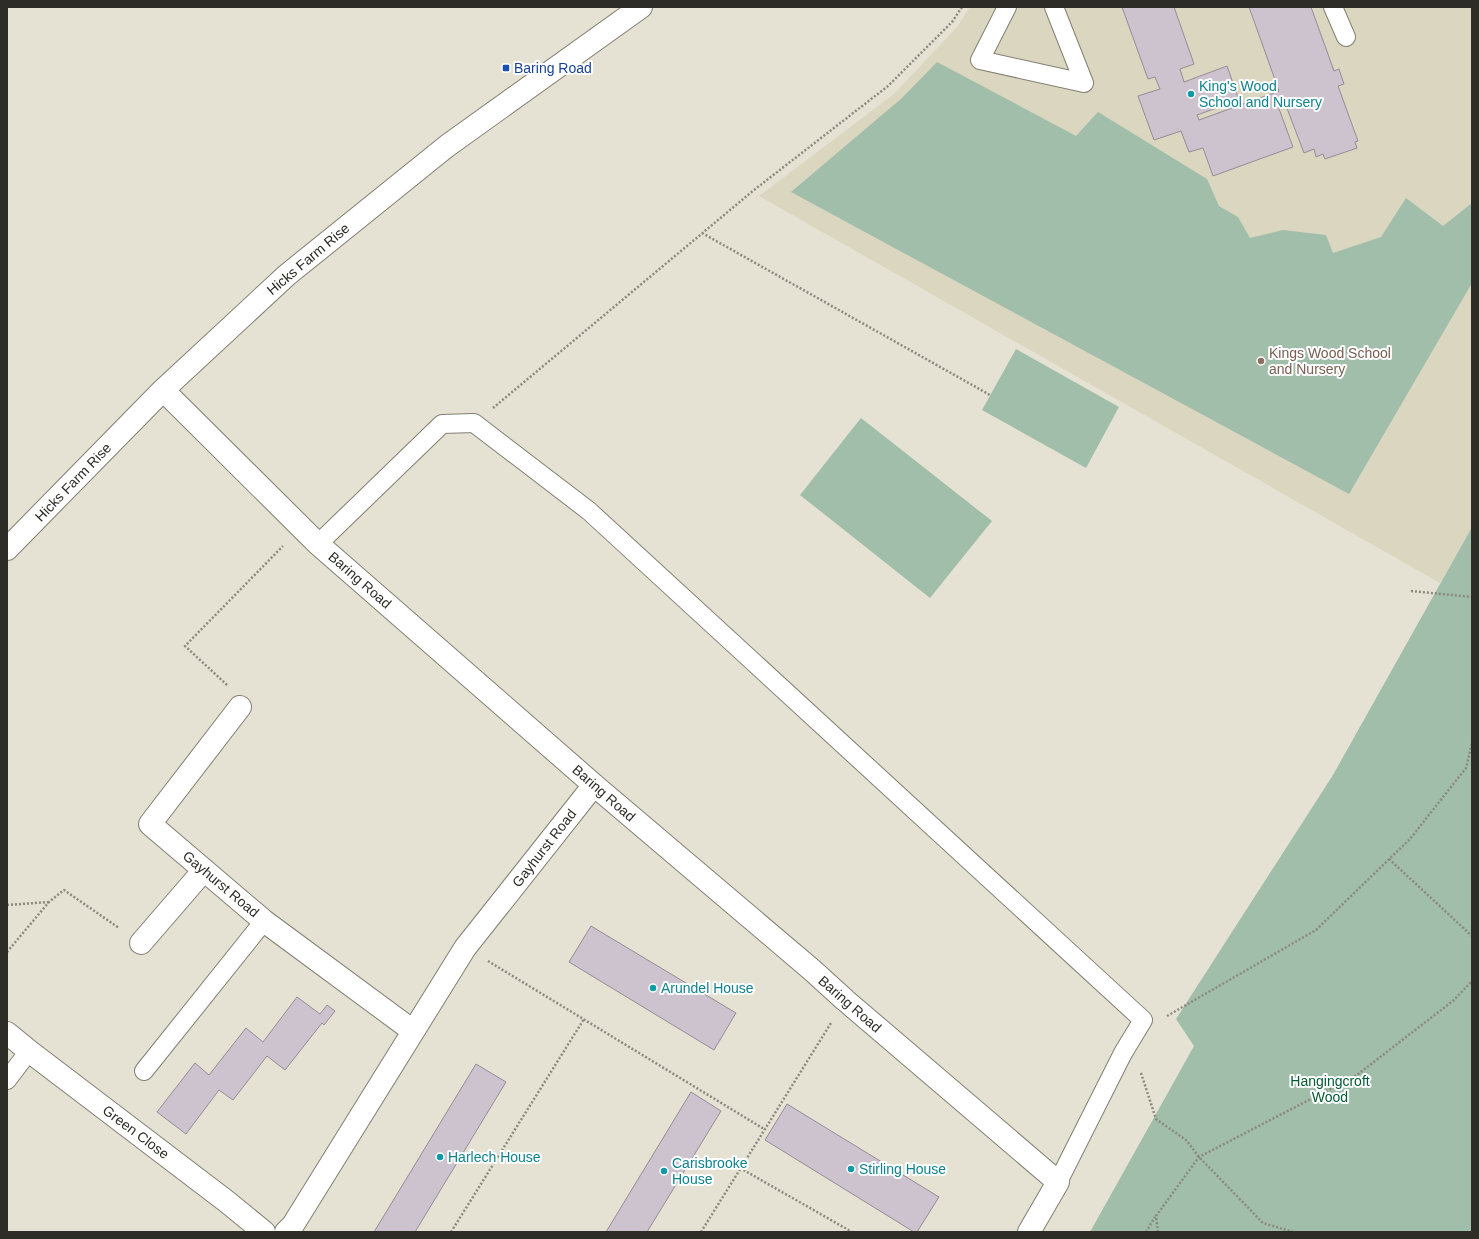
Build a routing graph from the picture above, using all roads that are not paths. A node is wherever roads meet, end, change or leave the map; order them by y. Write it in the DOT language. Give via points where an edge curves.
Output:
graph roads {
  1 [pos="640,7"];
  2 [pos="1007,7"];
  3 [pos="1054,7"];
  4 [pos="1333,7"];
  5 [pos="1346,37"];
  6 [pos="163,390"];
  7 [pos="318,544"];
  8 [pos="7,549"];
  9 [pos="240,707"];
  10 [pos="594,785"];
  11 [pos="204,870"];
  12 [pos="264,921"];
  13 [pos="141,943"];
  14 [pos="413,1031"];
  15 [pos="7,1033"];
  16 [pos="29,1051"];
  17 [pos="144,1071"];
  18 [pos="7,1080"];
  19 [pos="1058,1182"];
  20 [pos="264,1232"];
  21 [pos="286,1232"];
  22 [pos="1029,1232"];
  1 -- 6 [label="street, Hicks Farm Rise" via="447,146 287,275"];
  2 -- 3 [label="lane" via="980,60 1084,83"];
  4 -- 5 [label="lane"];
  6 -- 7 [label="street, Baring Road"];
  6 -- 8 [label="street, Hicks Farm Rise"];
  7 -- 10 [label="street, Baring Road"];
  7 -- 19 [label="lane" via="442,424 474,423 589,511 1147,1014 1124,1053"];
  9 -- 11 [label="street, Gayhurst Road" via="150,824"];
  10 -- 14 [label="street, Gayhurst Road" via="465,948"];
  10 -- 19 [label="street, Baring Road"];
  11 -- 12 [label="street, Gayhurst Road"];
  11 -- 13 [label="street"];
  12 -- 14 [label="street, Gayhurst Road"];
  12 -- 17 [label="lane"];
  14 -- 21 [label="street, Gayhurst Road"];
  15 -- 16 [label="street, Green Close"];
  16 -- 18 [label="lane"];
  16 -- 20 [label="street, Green Close"];
  19 -- 22 [label="street"];
}
